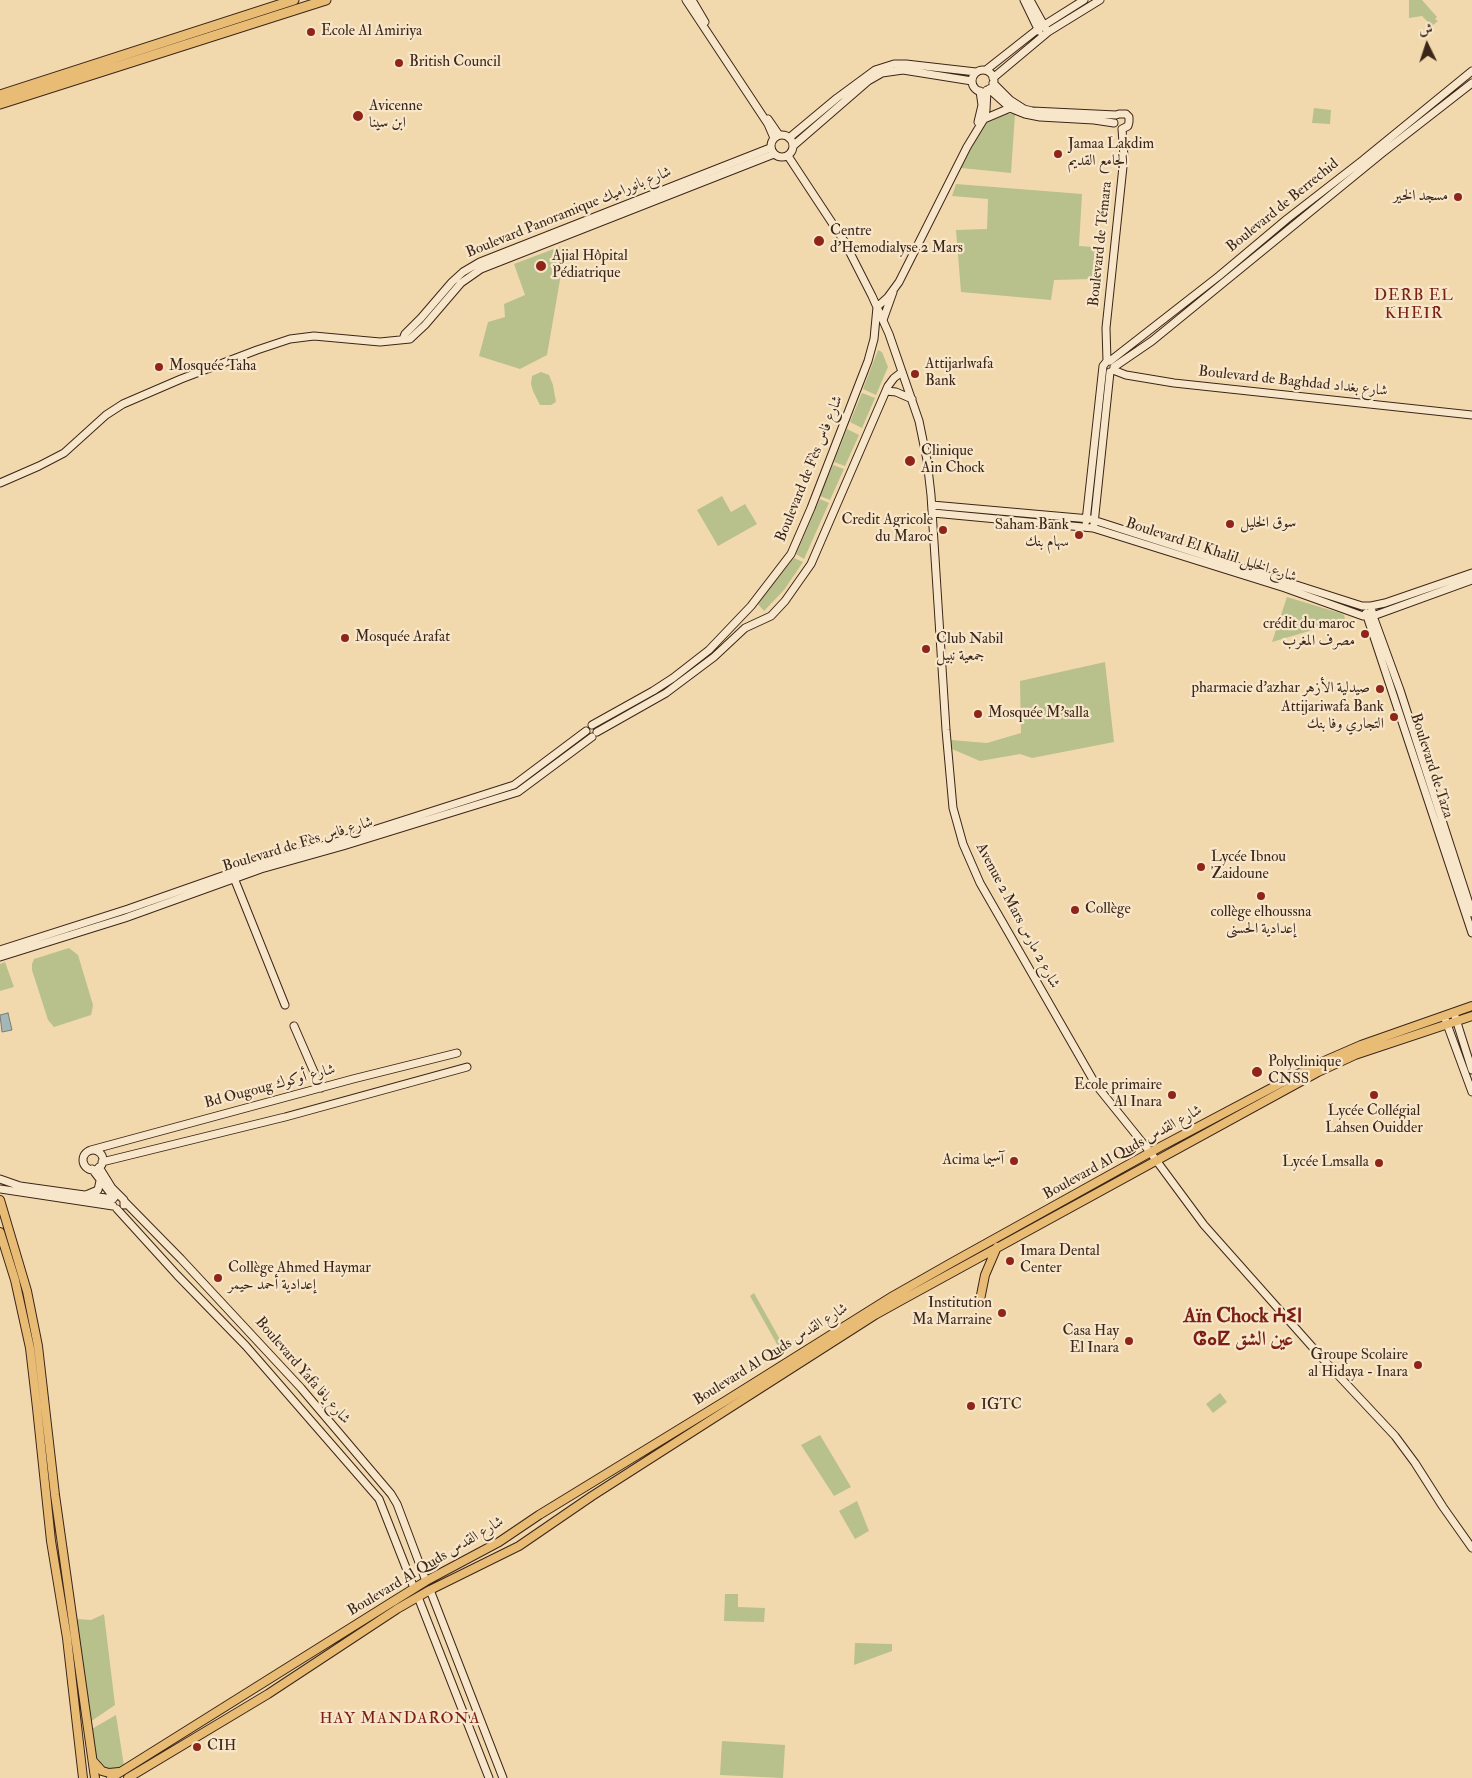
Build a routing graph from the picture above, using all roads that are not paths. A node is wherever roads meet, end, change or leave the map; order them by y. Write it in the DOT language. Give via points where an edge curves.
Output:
graph roads {
  1 [pos="294,0"];
  2 [pos="326,0"];
  3 [pos="686,0"];
  4 [pos="692,0"];
  5 [pos="1024,0"];
  6 [pos="1030,0"];
  7 [pos="1084,0"];
  8 [pos="1100,0"];
  9 [pos="1043,31"];
  10 [pos="986,70"];
  11 [pos="1472,71"];
  12 [pos="976,72"];
  13 [pos="972,81"];
  14 [pos="1472,83"];
  15 [pos="989,86"];
  16 [pos="0,95"];
  17 [pos="0,104"];
  18 [pos="1010,108"];
  19 [pos="1116,116"];
  20 [pos="984,119"];
  21 [pos="1114,124"];
  22 [pos="1122,129"];
  23 [pos="976,130"];
  24 [pos="777,137"];
  25 [pos="789,138"];
  26 [pos="793,146"];
  27 [pos="772,151"];
  28 [pos="788,156"];
  29 [pos="894,290"];
  30 [pos="877,307"];
  31 [pos="883,320"];
  32 [pos="1110,367"];
  33 [pos="902,372"];
  34 [pos="886,391"];
  35 [pos="912,399"];
  36 [pos="1472,415"];
  37 [pos="0,483"];
  38 [pos="932,505"];
  39 [pos="933,513"];
  40 [pos="1086,518"];
  41 [pos="1094,524"];
  42 [pos="1085,526"];
  43 [pos="1472,573"];
  44 [pos="1472,580"];
  45 [pos="1422,594"];
  46 [pos="1368,606"];
  47 [pos="1370,616"];
  48 [pos="592,733"];
  49 [pos="234,878"];
  50 [pos="1472,913"];
  51 [pos="1472,933"];
  52 [pos="0,950"];
  53 [pos="0,957"];
  54 [pos="286,1005"];
  55 [pos="1472,1006"];
  56 [pos="1472,1016"];
  57 [pos="1455,1017"];
  58 [pos="1446,1020"];
  59 [pos="294,1026"];
  60 [pos="457,1053"];
  61 [pos="467,1067"];
  62 [pos="1472,1070"];
  63 [pos="321,1088"];
  64 [pos="1472,1092"];
  65 [pos="91,1150"];
  66 [pos="1150,1152"];
  67 [pos="1156,1160"];
  68 [pos="98,1166"];
  69 [pos="0,1179"];
  70 [pos="100,1181"];
  71 [pos="0,1189"];
  72 [pos="86,1195"];
  73 [pos="0,1200"];
  74 [pos="117,1202"];
  75 [pos="0,1232"];
  76 [pos="997,1247"];
  77 [pos="980,1300"];
  78 [pos="1472,1548"];
  79 [pos="426,1581"];
  80 [pos="414,1588"];
  81 [pos="430,1590"];
  82 [pos="418,1597"];
  83 [pos="92,1760"];
  84 [pos="121,1772"];
  85 [pos="83,1778"];
  86 [pos="94,1778"];
  87 [pos="112,1778"];
  88 [pos="128,1778"];
  89 [pos="489,1778"];
  90 [pos="503,1778"];
  1 -- 16 [label="highway"];
  2 -- 17 [label="highway"];
  3 -- 24 [label="street"];
  4 -- 24 [label="street"];
  5 -- 9 [label="street"];
  6 -- 9 [label="street"];
  7 -- 9 [label="street"];
  8 -- 9 [label="street"];
  9 -- 10 [label="street"];
  9 -- 15 [label="street"];
  10 -- 12 [label="street"];
  10 -- 15 [label="street" via="991,73"];
  11 -- 32 [label="street, Boulevard de Berrechid" via="1287,219"];
  12 -- 13 [label="street"];
  12 -- 25 [label="street" via="906,64 875,70"];
  13 -- 15 [label="street" via="974,87"];
  13 -- 26 [label="street" via="903,70 882,73 868,81"];
  14 -- 32 [label="street, Boulevard de Berrechid" via="1152,341"];
  15 -- 18 [label="street"];
  15 -- 19 [label="street" via="1032,111"];
  15 -- 20 [label="street"];
  15 -- 23 [label="street"];
  18 -- 20 [label="street"];
  18 -- 21 [label="street" via="1040,117"];
  19 -- 21 [label="street"];
  19 -- 22 [label="street" via="1123,113 1129,117 1128,126"];
  20 -- 23 [label="street"];
  21 -- 22 [label="street"];
  22 -- 32 [label="street, Boulevard de Témara" via="1124,158 1106,332"];
  23 -- 29 [label="street"];
  24 -- 25 [label="street"];
  24 -- 27 [label="street"];
  25 -- 26 [label="street"];
  26 -- 28 [label="street"];
  27 -- 28 [label="street" via="782,158"];
  27 -- 37 [label="street, Boulevard Panoramique شارع بانوراميك" via="481,269 456,287 420,332 410,339 380,342 314,336 290,339 257,350 123,404 64,453"];
  28 -- 30 [label="street, Avenue 2 Mars شارع 2 مارس" via="844,241"];
  29 -- 30 [label="street"];
  29 -- 31 [label="street"];
  30 -- 31 [label="street, Avenue 2 Mars شارع 2 مارس"];
  30 -- 48 [label="street, Boulevard de Fès شارع فاس" via="868,361 799,536 778,572 709,650 654,691 588,727"];
  31 -- 33 [label="street, Avenue 2 Mars شارع 2 مارس"];
  32 -- 36 [label="street, Boulevard de Baghdad شارع بغداد" via="1126,375 1174,383"];
  32 -- 40 [label="street, Boulevard de Témara"];
  32 -- 41 [label="street, Boulevard de Témara"];
  33 -- 34 [label="street, Boulevard de Fès شارع فاس"];
  33 -- 35 [label="street, Avenue 2 Mars شارع 2 مارس"];
  34 -- 35 [label="street"];
  34 -- 48 [label="street, Boulevard de Fès شارع فاس" via="810,564 785,601 771,616 744,628 714,657 666,693"];
  35 -- 38 [label="street, Avenue 2 Mars شارع 2 مارس" via="923,438"];
  38 -- 39 [label="street, Avenue 2 Mars شارع 2 مارس"];
  38 -- 40 [label="street, Boulevard El Khalil شارع الخليل"];
  39 -- 42 [label="street, Boulevard El Khalil شارع الخليل"];
  39 -- 66 [label="street, Avenue 2 Mars شارع 2 مارس" via="952,808 959,833 980,883 1096,1085"];
  40 -- 41 [label="street, Boulevard El Khalil شارع الخليل"];
  40 -- 42 [label="street, Boulevard de Témara"];
  41 -- 42 [label="street, Boulevard El Khalil شارع الخليل"];
  41 -- 46 [label="street, Boulevard El Khalil شارع الخليل"];
  41 -- 47 [label="street, Boulevard El Khalil شارع الخليل"];
  43 -- 45 [label="street"];
  44 -- 45 [label="street"];
  45 -- 46 [label="street"];
  45 -- 47 [label="street"];
  46 -- 47 [label="street, Boulevard de Taza"];
  47 -- 50 [label="street, Boulevard de Taza" via="1397,684"];
  47 -- 51 [label="street, Boulevard de Taza"];
  48 -- 49 [label="street, Boulevard de Fès شارع فاس" via="518,792"];
  48 -- 52 [label="street, Boulevard de Fès شارع فاس" via="514,785 245,868"];
  49 -- 53 [label="street, Boulevard de Fès شارع فاس" via="125,918"];
  49 -- 54 [label="street"];
  55 -- 57 [label="main road, Boulevard Al Quds شارع القدس"];
  56 -- 57 [label="main road, Boulevard Al Quds شارع القدس"];
  57 -- 58 [label="main road, Boulevard Al Quds شارع القدس"];
  57 -- 62 [label="street"];
  58 -- 64 [label="street"];
  58 -- 66 [label="main road, Boulevard Al Quds شارع القدس" via="1361,1044 1326,1059"];
  58 -- 67 [label="main road, Boulevard Al Quds شارع القدس" via="1339,1061"];
  59 -- 63 [label="street"];
  60 -- 63 [label="street, Bd Ougoug شارع أوكوك"];
  61 -- 68 [label="street, Bd Ougoug شارع أوكوك"];
  63 -- 65 [label="street, Bd Ougoug شارع أوكوك"];
  65 -- 68 [label="street" via="100,1153"];
  65 -- 68 [label="street" via="85,1153 85,1165"];
  66 -- 67 [label="street, Avenue 2 Mars شارع 2 مارس"];
  66 -- 79 [label="main road, Boulevard Al Quds شارع القدس" via="893,1296 499,1542"];
  67 -- 76 [label="main road, Boulevard Al Quds شارع القدس"];
  67 -- 78 [label="street, Avenue 2 Mars شارع 2 مارس" via="1236,1262 1395,1436"];
  68 -- 70 [label="street, Boulevard Yafa شارع يافا"];
  68 -- 74 [label="street, Boulevard Yafa شارع يافا"];
  69 -- 72 [label="street" via="20,1186"];
  70 -- 72 [label="street" via="98,1190"];
  70 -- 74 [label="street, Boulevard Yafa شارع يافا"];
  71 -- 74 [label="street"];
  72 -- 74 [label="street"];
  73 -- 83 [label="main road" via="27,1291 40,1354 57,1510"];
  74 -- 79 [label="street, Boulevard Yafa شارع يافا" via="180,1259 301,1388 391,1494"];
  74 -- 80 [label="street, Boulevard Yafa شارع يافا" via="177,1275 246,1346 379,1499"];
  75 -- 85 [label="main road" via="31,1357 51,1541 67,1638"];
  76 -- 77 [label="main road" via="985,1275"];
  76 -- 81 [label="main road, Boulevard Al Quds شارع القدس" via="875,1315 519,1546"];
  79 -- 80 [label="main road, Boulevard Al Quds شارع القدس"];
  80 -- 84 [label="main road, Boulevard Al Quds شارع القدس"];
  81 -- 82 [label="main road, Boulevard Al Quds شارع القدس"];
  81 -- 90 [label="street"];
  82 -- 88 [label="main road, Boulevard Al Quds شارع القدس" via="268,1694"];
  82 -- 89 [label="street"];
  83 -- 84 [label="main road" via="102,1771"];
  83 -- 86 [label="main road"];
  84 -- 87 [label="main road, Boulevard Al Quds شارع القدس"];
}
